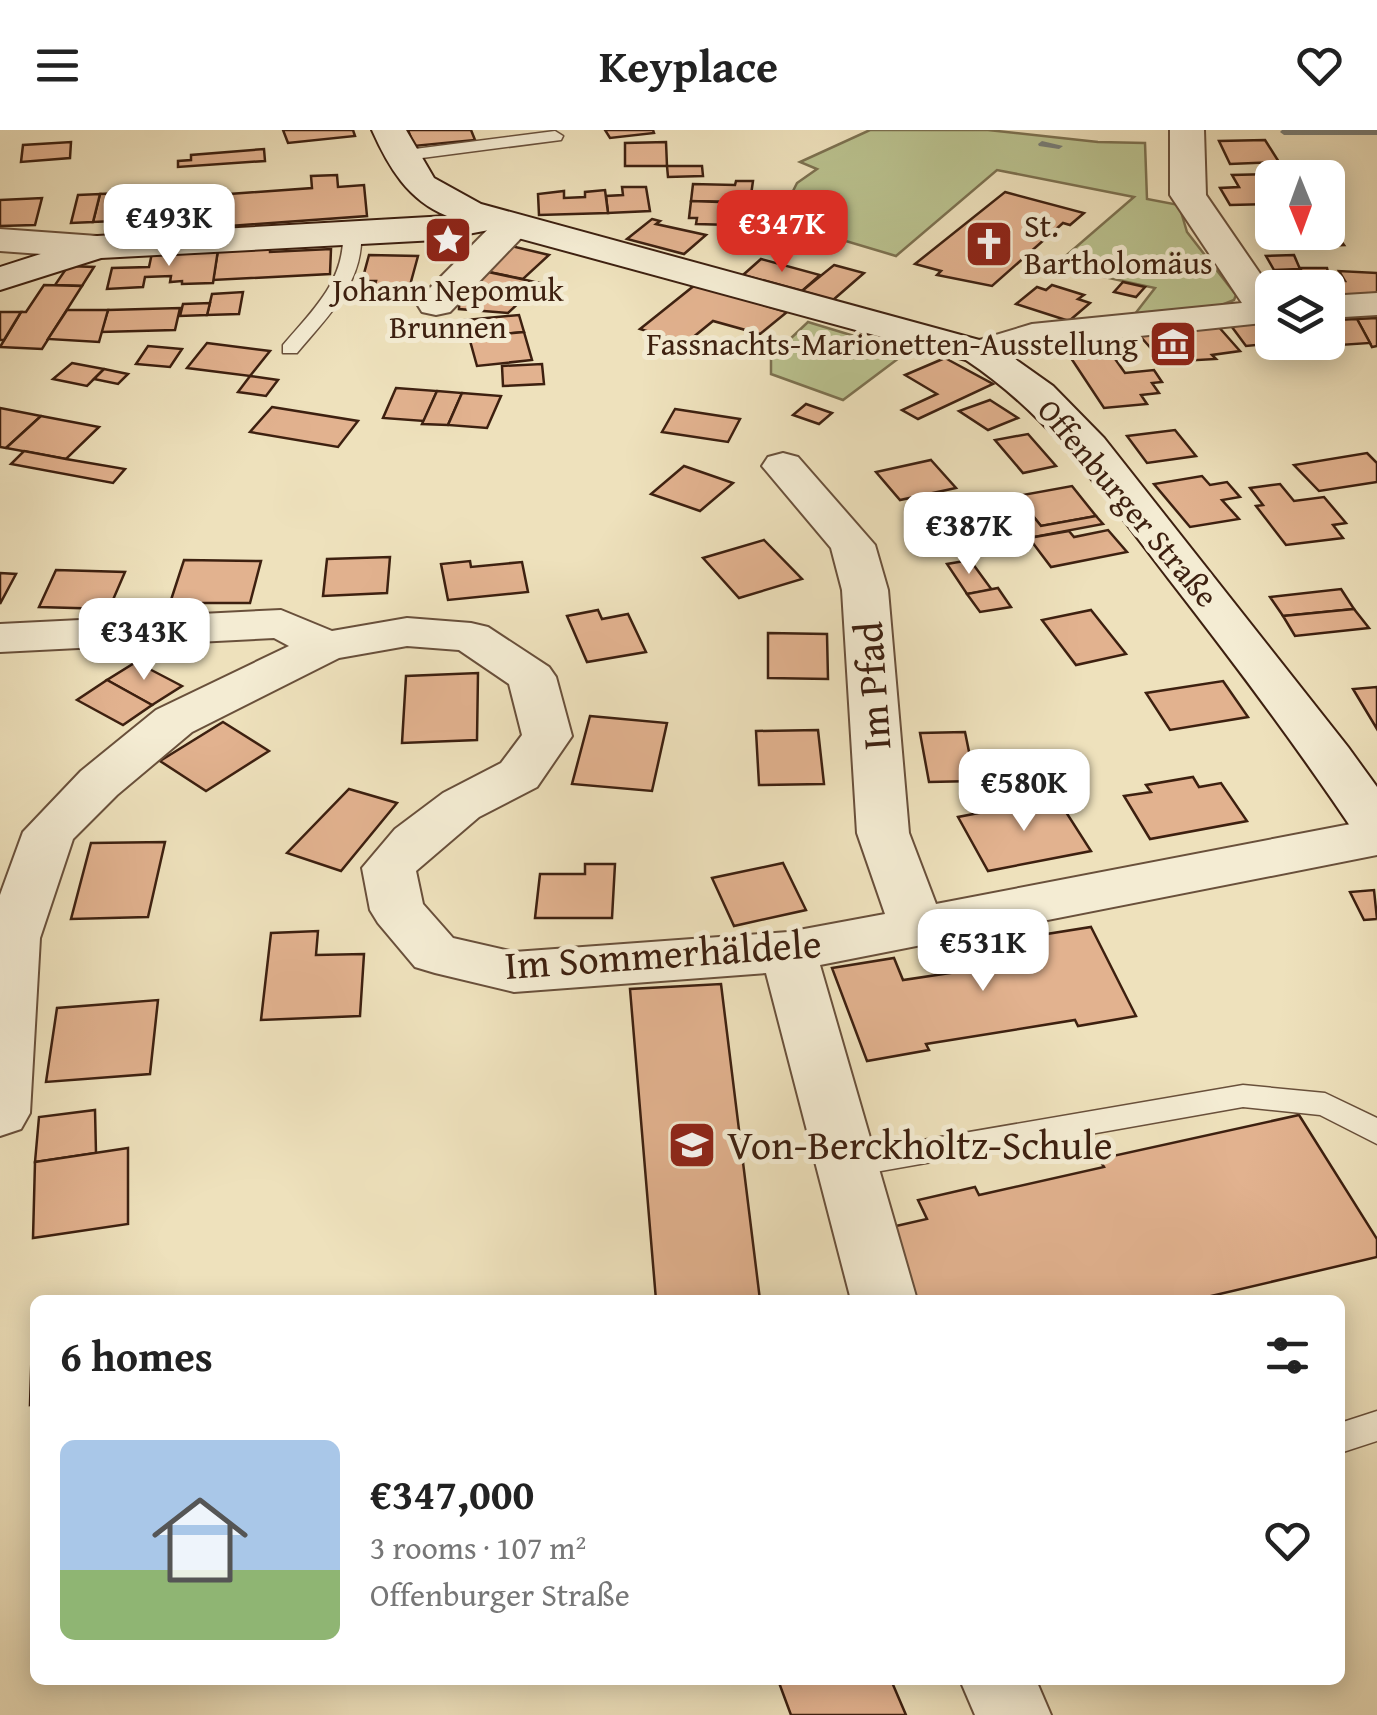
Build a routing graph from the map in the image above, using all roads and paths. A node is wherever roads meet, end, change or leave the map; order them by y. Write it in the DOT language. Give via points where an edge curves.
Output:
graph roads {
  1 [pos="1187,130"];
  2 [pos="555,136"];
  3 [pos="394,143"];
  4 [pos="447,202"];
  5 [pos="501,222"];
  6 [pos="352,233"];
  7 [pos="0,240"];
  8 [pos="97,247"];
  9 [pos="0,280"];
  10 [pos="1255,290"];
  11 [pos="436,304"];
  12 [pos="1377,304"];
  13 [pos="1345,307"];
  14 [pos="1255,313"];
  15 [pos="290,349"];
  16 [pos="980,352"];
  17 [pos="783,466"];
  18 [pos="0,638"];
  19 [pos="326,646"];
  20 [pos="1377,826"];
  21 [pos="1377,837"];
  22 [pos="918,928"];
  23 [pos="788,952"];
  24 [pos="0,1113"];
  25 [pos="1377,1132"];
  26 [pos="848,1166"];
  27 [pos="883,1295"];
  28 [pos="1377,1426"];
  29 [pos="1345,1436"];
  30 [pos="1000,1685"];
  31 [pos="1013,1715"];
  1 -- 10 [label="street" via="1188,194"];
  2 -- 3 [label="lane"];
  3 -- 4 [label="street, Offenburger Straße" via="412,178"];
  4 -- 5 [label="street, Offenburger Straße"];
  4 -- 6 [label="street"];
  5 -- 6 [label="street"];
  5 -- 11 [label="street"];
  5 -- 16 [label="street, Offenburger Straße"];
  6 -- 8 [label="street"];
  6 -- 15 [label="lane" via="355,250 343,284"];
  7 -- 8 [label="street"];
  8 -- 9 [label="street"];
  12 -- 13 [label="street"];
  14 -- 16 [label="street" via="1032,336"];
  16 -- 20 [label="street, Offenburger Straße" via="1016,372 1076,432 1326,749"];
  17 -- 22 [label="street, Im Pfad" via="854,545 865,590 884,833"];
  18 -- 19 [label="street" via="281,624"];
  19 -- 23 [label="street, Im Sommerhäldele" via="408,632 471,637 532,677 547,736 519,774 461,806 389,868 397,910 435,954 514,972"];
  19 -- 24 [label="street, Im Sommerhäldele" via="174,721 48,832 12,938"];
  21 -- 22 [label="street, Im Sommerhäldele"];
  22 -- 23 [label="street, Im Sommerhäldele"];
  23 -- 26 [label="street"];
  25 -- 26 [label="lane" via="1325,1104 1243,1096"];
  26 -- 27 [label="street"];
  28 -- 29 [label="lane"];
  30 -- 31 [label="street"];
}
